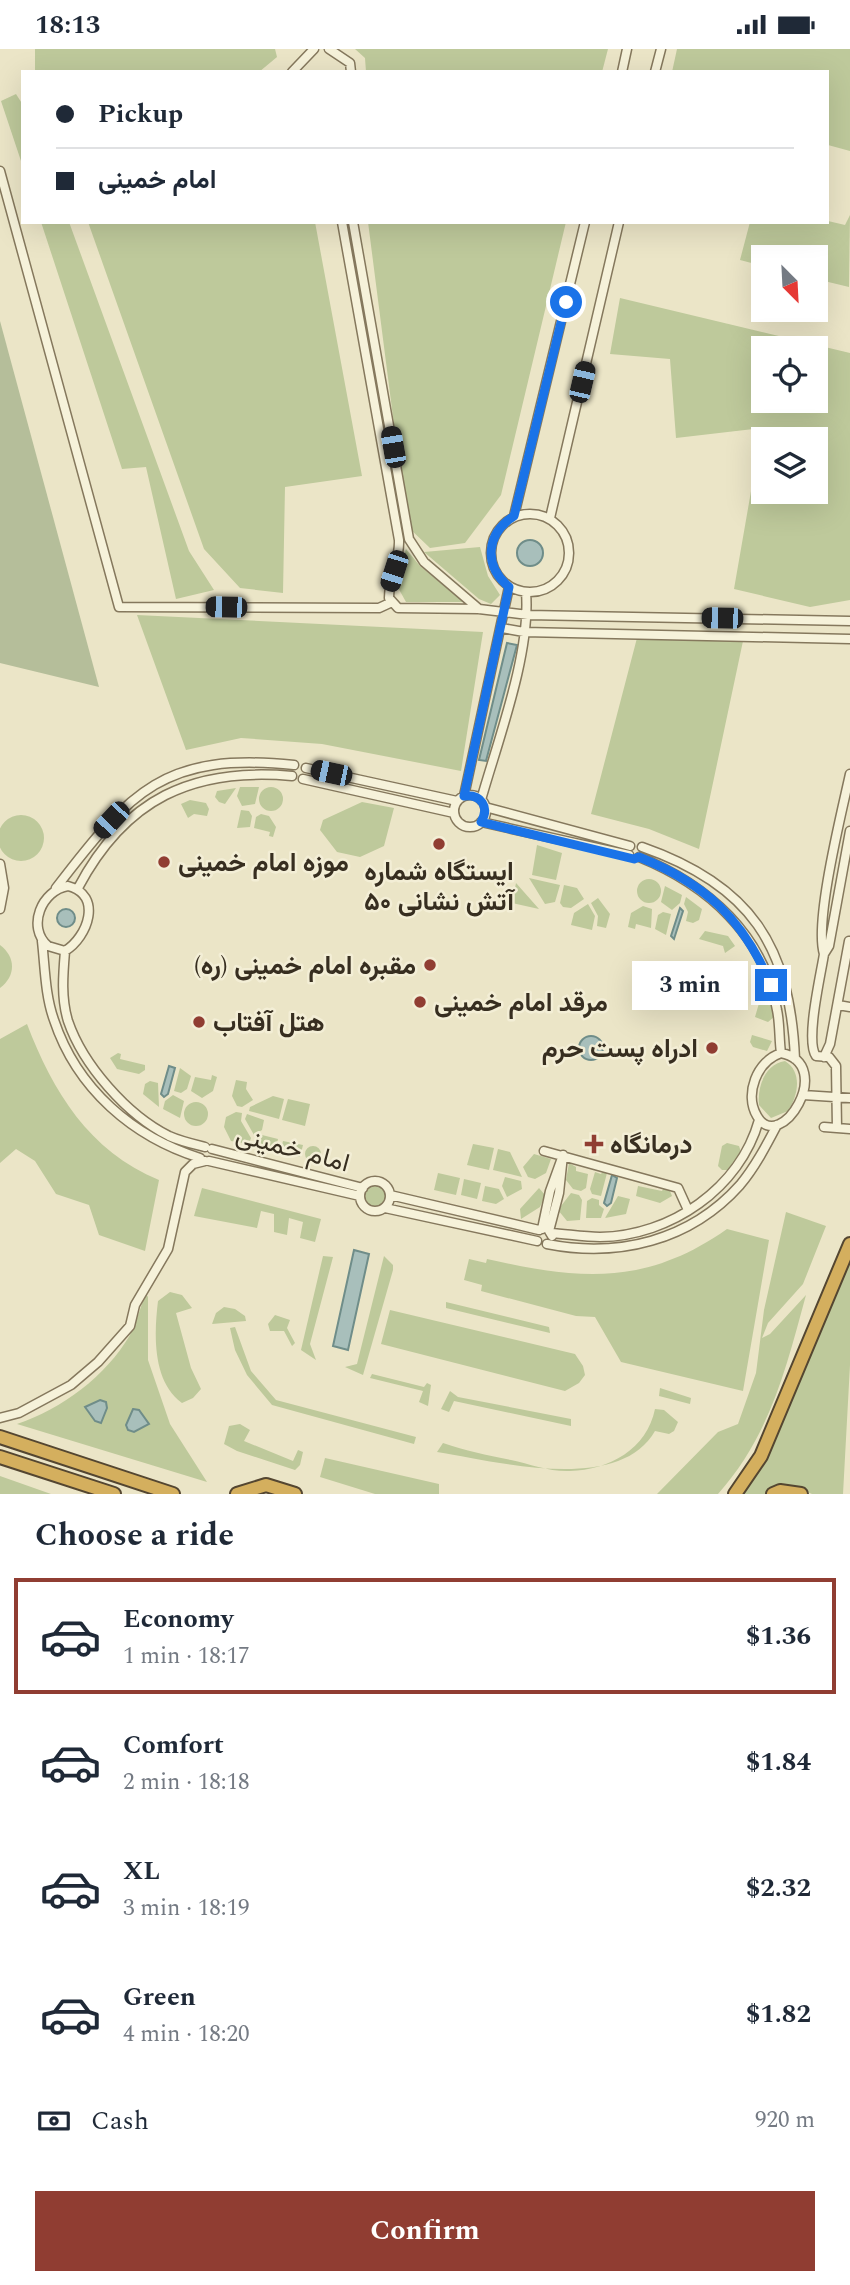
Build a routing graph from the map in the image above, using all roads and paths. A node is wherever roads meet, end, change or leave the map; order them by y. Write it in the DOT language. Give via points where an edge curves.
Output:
graph roads {
  1 [pos="314,49"];
  2 [pos="329,49"];
  3 [pos="627,49"];
  4 [pos="661,49"];
  5 [pos="294,70"];
  6 [pos="351,70"];
  7 [pos="622,70"];
  8 [pos="656,70"];
  9 [pos="0,171"];
  10 [pos="342,224"];
  11 [pos="353,224"];
  12 [pos="585,224"];
  13 [pos="619,224"];
  14 [pos="514,516"];
  15 [pos="550,519"];
  16 [pos="509,587"];
  17 [pos="526,592"];
  18 [pos="392,602"];
  19 [pos="479,609"];
  20 [pos="506,612"];
  21 [pos="528,615"];
  22 [pos="722,618"];
  23 [pos="850,621"];
  24 [pos="502,628"];
  25 [pos="524,632"];
  26 [pos="723,636"];
  27 [pos="850,639"];
  28 [pos="295,765"];
  29 [pos="306,768"];
  30 [pos="850,774"];
  31 [pos="292,776"];
  32 [pos="303,779"];
  33 [pos="461,799"];
  34 [pos="483,803"];
  35 [pos="454,813"];
  36 [pos="481,822"];
  37 [pos="850,831"];
  38 [pos="642,847"];
  39 [pos="629,850"];
  40 [pos="639,857"];
  41 [pos="0,864"];
  42 [pos="56,888"];
  43 [pos="78,888"];
  44 [pos="0,909"];
  45 [pos="42,941"];
  46 [pos="849,941"];
  47 [pos="65,951"];
  48 [pos="824,954"];
  49 [pos="838,1005"];
  50 [pos="850,1007"];
  51 [pos="781,1053"];
  52 [pos="824,1057"];
  53 [pos="795,1059"];
  54 [pos="803,1095"];
  55 [pos="836,1097"];
  56 [pos="850,1098"];
  57 [pos="759,1120"];
  58 [pos="777,1125"];
  59 [pos="824,1127"];
  60 [pos="836,1128"];
  61 [pos="850,1129"];
  62 [pos="209,1148"];
  63 [pos="544,1151"];
  64 [pos="563,1155"];
  65 [pos="205,1160"];
  66 [pos="362,1192"];
  67 [pos="390,1195"];
  68 [pos="385,1208"];
  69 [pos="688,1210"];
  70 [pos="545,1231"];
  71 [pos="537,1241"];
  72 [pos="547,1244"];
  73 [pos="850,1244"];
  74 [pos="0,1418"];
  75 [pos="0,1437"];
  76 [pos="0,1457"];
  77 [pos="114,1494"];
  78 [pos="173,1494"];
  79 [pos="237,1494"];
  80 [pos="295,1494"];
  81 [pos="735,1494"];
  82 [pos="773,1494"];
  83 [pos="801,1494"];
  1 -- 5 [label="street"];
  2 -- 6 [label="street" via="350,63"];
  3 -- 7 [label="street"];
  4 -- 8 [label="street"];
  9 -- 18 [label="street" via="119,607 379,608"];
  10 -- 18 [label="street" via="399,540 400,555 389,587"];
  11 -- 19 [label="street" via="410,539 424,562"];
  12 -- 14 [label="street"];
  13 -- 15 [label="street"];
  14 -- 15 [label="street" via="532,513"];
  14 -- 16 [label="street" via="495,533 490,556 499,579"];
  15 -- 17 [label="street" via="566,536 569,559 565,571 549,587"];
  16 -- 17 [label="street"];
  16 -- 20 [label="street"];
  17 -- 21 [label="street"];
  18 -- 19 [label="street" via="408,609"];
  19 -- 20 [label="street"];
  20 -- 21 [label="street"];
  20 -- 24 [label="street"];
  21 -- 22 [label="street"];
  21 -- 25 [label="street"];
  22 -- 23 [label="street"];
  22 -- 26 [label="street"];
  24 -- 25 [label="street"];
  24 -- 33 [label="street"];
  25 -- 26 [label="street"];
  25 -- 34 [label="street"];
  26 -- 27 [label="street"];
  28 -- 29 [label="street"];
  28 -- 31 [label="street"];
  28 -- 42 [label="street" via="227,761 170,776 121,809"];
  29 -- 32 [label="street"];
  29 -- 33 [label="street"];
  30 -- 48 [label="street" via="826,898"];
  31 -- 32 [label="street"];
  31 -- 43 [label="street" via="230,774 175,789 151,801 99,853"];
  32 -- 35 [label="street"];
  33 -- 34 [label="street"];
  33 -- 35 [label="street"];
  34 -- 36 [label="street"];
  34 -- 39 [label="street"];
  35 -- 36 [label="street" via="467,827"];
  36 -- 39 [label="street"];
  37 -- 48 [label="street"];
  38 -- 39 [label="street" via="636,843"];
  38 -- 40 [label="street"];
  38 -- 53 [label="street" via="702,874 729,893 757,924 787,985"];
  39 -- 40 [label="street"];
  40 -- 51 [label="street" via="698,887 747,936 775,998"];
  41 -- 44 [label="street" via="4,888"];
  42 -- 43 [label="street"];
  42 -- 45 [label="street" via="40,910"];
  43 -- 47 [label="street" via="86,898 89,917 82,936"];
  45 -- 47 [label="street"];
  45 -- 65 [label="street, امام خمینی" via="53,1017 77,1067 140,1133"];
  46 -- 49 [label="street"];
  47 -- 62 [label="street, امام خمینی" via="63,994 69,1021 91,1062 144,1119 171,1137"];
  48 -- 52 [label="street" via="812,1051"];
  49 -- 50 [label="street"];
  49 -- 52 [label="street"];
  51 -- 53 [label="street"];
  51 -- 57 [label="street" via="762,1066 752,1085 752,1107"];
  52 -- 55 [label="street" via="836,1066"];
  53 -- 54 [label="street" via="804,1078"];
  54 -- 55 [label="street"];
  54 -- 58 [label="street" via="791,1116"];
  55 -- 56 [label="street"];
  55 -- 60 [label="street"];
  57 -- 58 [label="street"];
  57 -- 69 [label="street" via="747,1153 732,1174"];
  58 -- 72 [label="street" via="739,1185 710,1212 677,1231 617,1250"];
  59 -- 60 [label="street"];
  60 -- 61 [label="street"];
  62 -- 65 [label="street" via="214,1156"];
  62 -- 65 [label="street" via="200,1151"];
  62 -- 66 [label="street, امام خمینی"];
  63 -- 64 [label="street"];
  64 -- 69 [label="street" via="678,1188"];
  64 -- 70 [label="street" via="561,1183"];
  65 -- 66 [label="street, امام خمینی"];
  65 -- 74 [label="street" via="185,1173 168,1249 135,1305 130,1326 71,1385"];
  66 -- 67 [label="street" via="370,1182 379,1181"];
  66 -- 68 [label="street" via="363,1205 371,1211"];
  67 -- 68 [label="street"];
  67 -- 70 [label="street"];
  68 -- 71 [label="street"];
  69 -- 70 [label="street" via="629,1233 600,1237"];
  70 -- 71 [label="street"];
  70 -- 72 [label="street"];
  71 -- 72 [label="street"];
  73 -- 81 [label="highway" via="761,1456"];
  75 -- 78 [label="highway"];
  76 -- 77 [label="highway"];
  79 -- 80 [label="highway" via="266,1485"];
  82 -- 83 [label="highway"];
}
